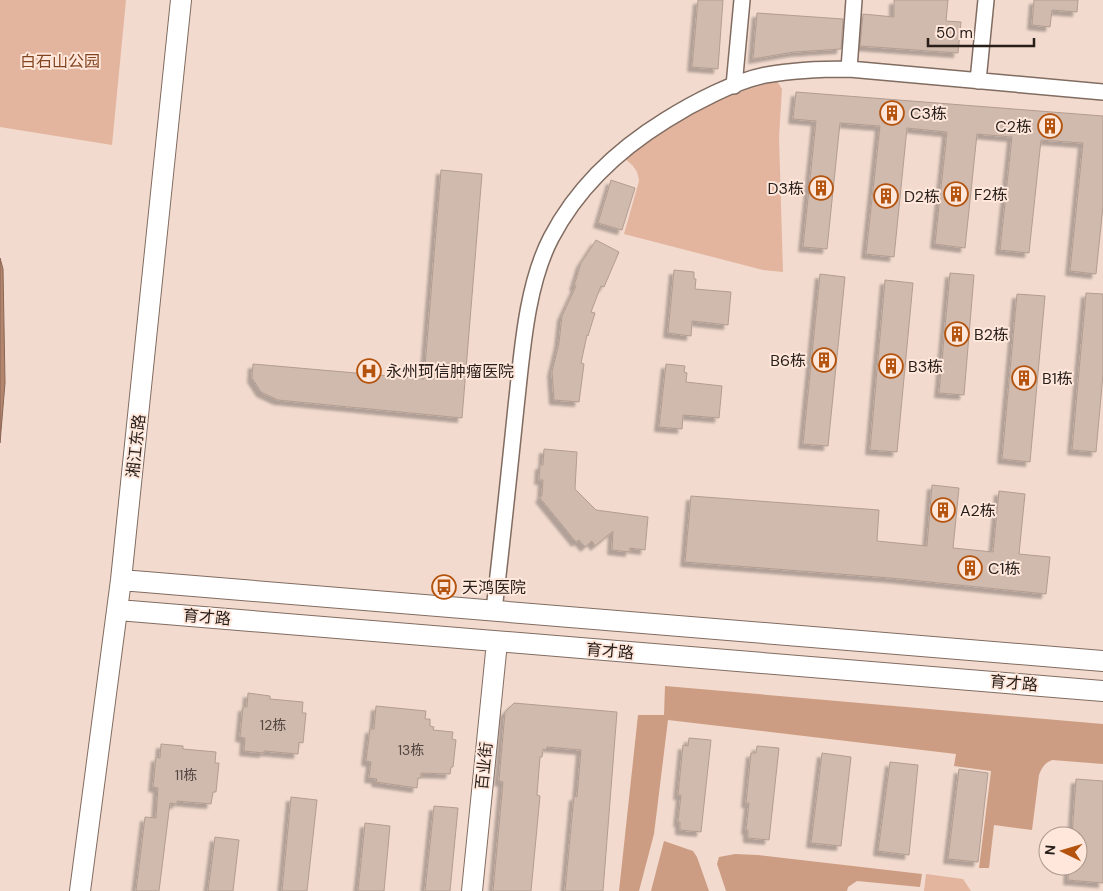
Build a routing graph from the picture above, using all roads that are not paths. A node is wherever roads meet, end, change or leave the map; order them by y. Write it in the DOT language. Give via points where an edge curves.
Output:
graph roads {
  1 [pos="181,0"];
  2 [pos="742,0"];
  3 [pos="854,0"];
  4 [pos="986,0"];
  5 [pos="849,69"];
  6 [pos="978,81"];
  7 [pos="734,86"];
  8 [pos="1103,92"];
  9 [pos="121,580"];
  10 [pos="118,610"];
  11 [pos="494,610"];
  12 [pos="497,642"];
  13 [pos="1103,661"];
  14 [pos="1103,691"];
  15 [pos="80,891"];
  16 [pos="472,891"];
  1 -- 9 [label="main road, 湘江东路"];
  2 -- 7 [label="street"];
  3 -- 5 [label="street"];
  4 -- 6 [label="street"];
  5 -- 6 [label="street"];
  5 -- 7 [label="street" via="792,71"];
  6 -- 8 [label="street"];
  7 -- 11 [label="street" via="708,96 646,132 590,182 551,239 539,270 524,340"];
  9 -- 10 [label="main road, 湘江东路"];
  9 -- 11 [label="main road, 育才路"];
  10 -- 12 [label="main road, 育才路"];
  10 -- 15 [label="main road, 湘江东路"];
  11 -- 13 [label="main road, 育才路"];
  12 -- 14 [label="main road, 育才路"];
  12 -- 16 [label="main road, 百业街"];
}
